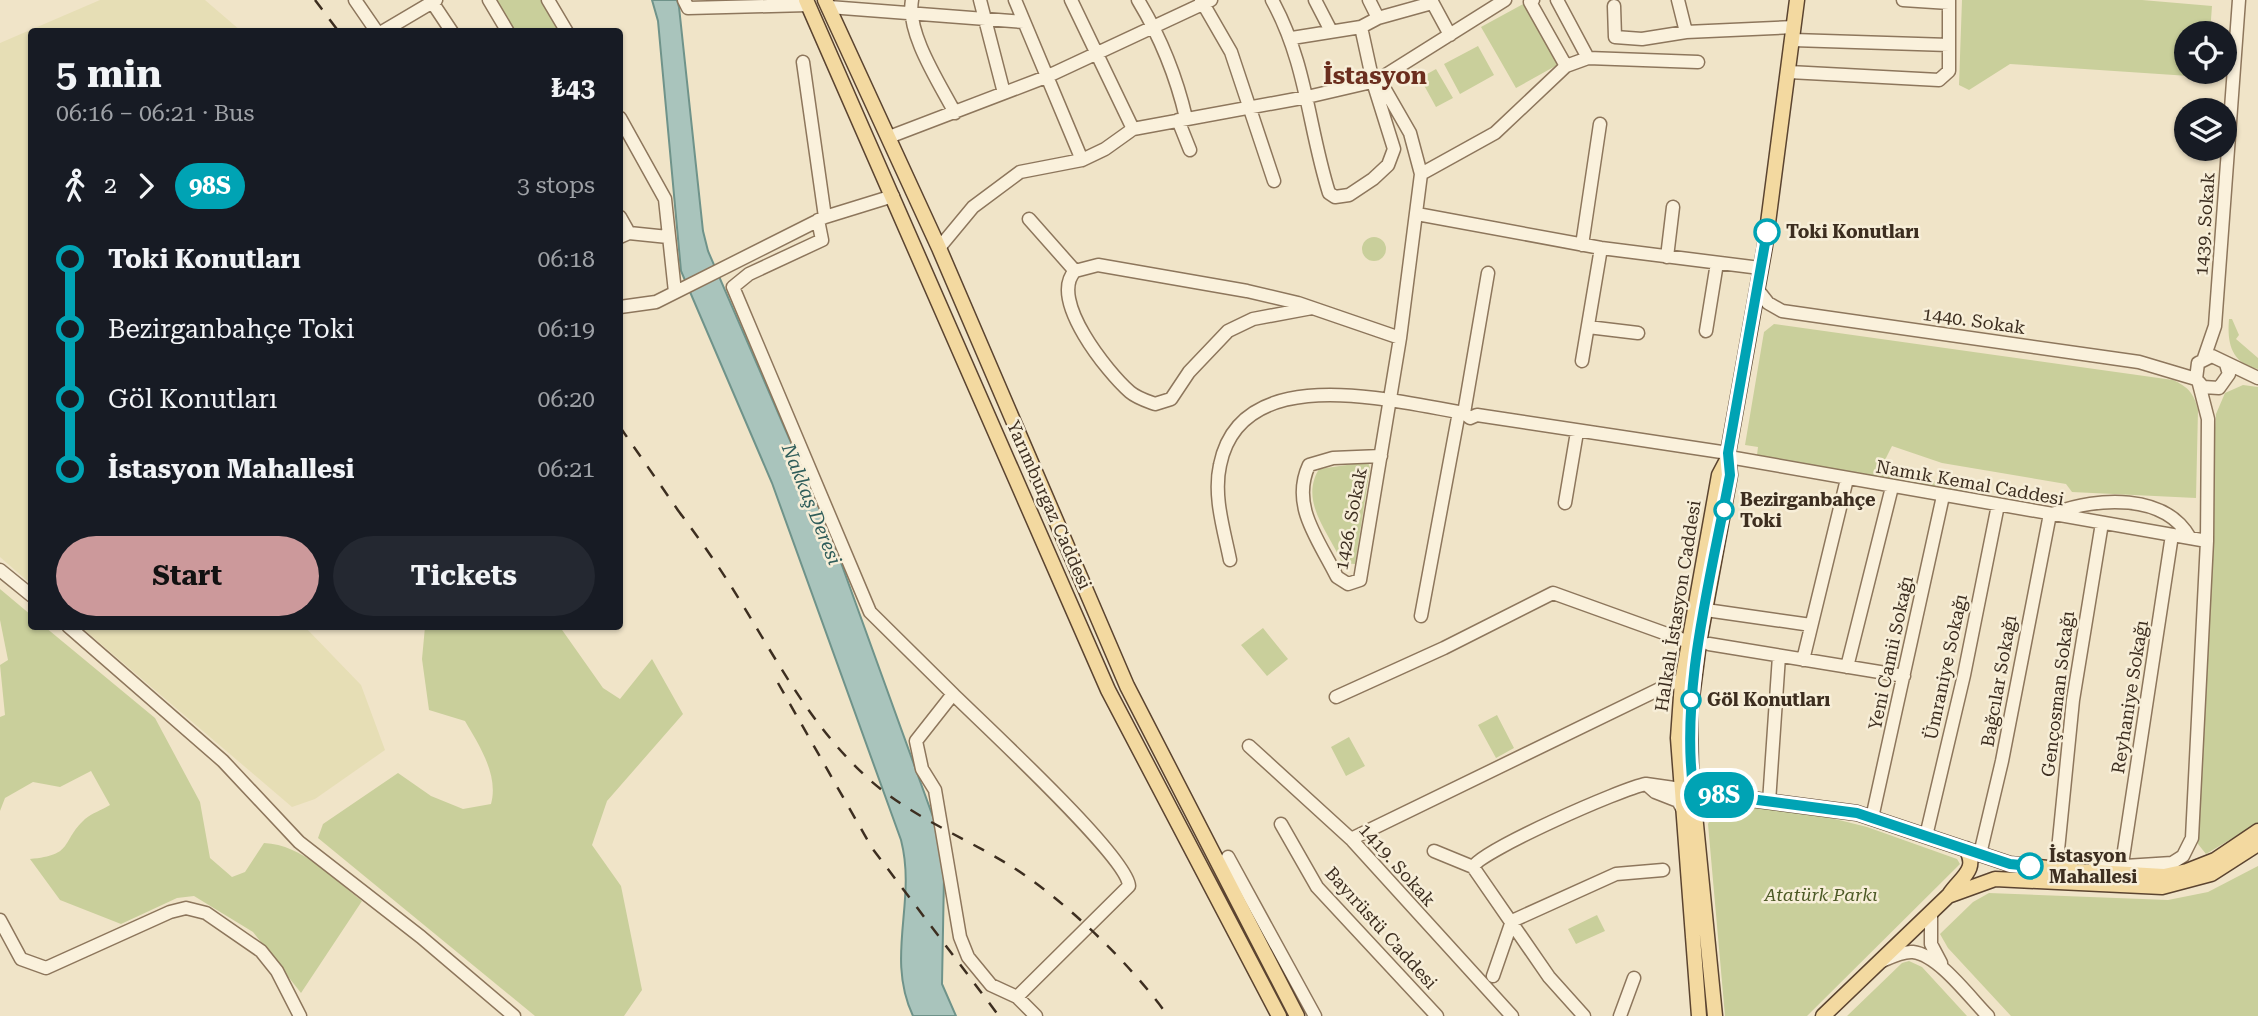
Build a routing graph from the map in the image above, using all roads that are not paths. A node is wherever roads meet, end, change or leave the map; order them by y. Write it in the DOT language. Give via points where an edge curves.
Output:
graph roads {
  1 [pos="355,0"];
  2 [pos="407,0"];
  3 [pos="489,0"];
  4 [pos="548,0"];
  5 [pos="684,0"];
  6 [pos="980,0"];
  7 [pos="1015,0"];
  8 [pos="1071,0"];
  9 [pos="1138,0"];
  10 [pos="1272,0"];
  11 [pos="1315,0"];
  12 [pos="1368,0"];
  13 [pos="1505,0"];
  14 [pos="1533,0"];
  15 [pos="1557,0"];
  16 [pos="1678,0"];
  17 [pos="1797,0"];
  18 [pos="1903,0"];
  19 [pos="2239,0"];
  20 [pos="434,1"];
  21 [pos="1205,1"];
  22 [pos="1431,1"];
  23 [pos="1950,2"];
  24 [pos="807,3"];
  25 [pos="827,4"];
  26 [pos="1401,5"];
  27 [pos="911,6"];
  28 [pos="1614,6"];
  29 [pos="414,13"];
  30 [pos="1378,18"];
  31 [pos="983,21"];
  32 [pos="1024,22"];
  33 [pos="1360,27"];
  34 [pos="377,28"];
  35 [pos="387,28"];
  36 [pos="450,28"];
  37 [pos="506,28"];
  38 [pos="565,28"];
  39 [pos="1155,28"];
  40 [pos="1331,31"];
  41 [pos="1686,32"];
  42 [pos="1793,34"];
  43 [pos="1450,35"];
  44 [pos="1292,38"];
  45 [pos="1949,45"];
  46 [pos="1098,55"];
  47 [pos="1588,58"];
  48 [pos="803,62"];
  49 [pos="1698,62"];
  50 [pos="1566,66"];
  51 [pos="1790,72"];
  52 [pos="1046,77"];
  53 [pos="1378,84"];
  54 [pos="1004,93"];
  55 [pos="1307,97"];
  56 [pos="1248,108"];
  57 [pos="955,113"];
  58 [pos="1182,119"];
  59 [pos="623,123"];
  60 [pos="1600,124"];
  61 [pos="1133,129"];
  62 [pos="889,137"];
  63 [pos="870,144"];
  64 [pos="1190,150"];
  65 [pos="1082,160"];
  66 [pos="1421,174"];
  67 [pos="1275,181"];
  68 [pos="893,196"];
  69 [pos="1673,207"];
  70 [pos="1417,214"];
  71 [pos="821,219"];
  72 [pos="1028,219"];
  73 [pos="624,235"];
  74 [pos="668,237"];
  75 [pos="1582,245"];
  76 [pos="939,248"];
  77 [pos="1601,248"];
  78 [pos="1667,257"];
  79 [pos="1717,263"];
  80 [pos="1760,268"];
  81 [pos="1075,271"];
  82 [pos="1488,272"];
  83 [pos="1757,289"];
  84 [pos="675,292"];
  85 [pos="623,307"];
  86 [pos="1312,309"];
  87 [pos="1782,311"];
  88 [pos="1751,323"];
  89 [pos="2215,326"];
  90 [pos="1588,327"];
  91 [pos="1706,331"];
  92 [pos="1638,333"];
  93 [pos="1401,338"];
  94 [pos="2202,359"];
  95 [pos="1582,361"];
  96 [pos="2225,362"];
  97 [pos="2161,366"];
  98 [pos="2258,379"];
  99 [pos="2197,381"];
  100 [pos="2224,384"];
  101 [pos="1388,401"];
  102 [pos="1461,412"];
  103 [pos="2208,419"];
  104 [pos="1577,432"];
  105 [pos="1729,455"];
  106 [pos="1381,456"];
  107 [pos="1847,479"];
  108 [pos="1892,487"];
  109 [pos="1943,496"];
  110 [pos="1565,503"];
  111 [pos="1998,505"];
  112 [pos="2051,514"];
  113 [pos="2102,523"];
  114 [pos="2172,535"];
  115 [pos="2190,538"];
  116 [pos="2207,541"];
  117 [pos="1230,560"];
  118 [pos="0,570"];
  119 [pos="28,593"];
  120 [pos="1706,610"];
  121 [pos="1421,615"];
  122 [pos="1811,625"];
  123 [pos="73,630"];
  124 [pos="1699,643"];
  125 [pos="1779,656"];
  126 [pos="1803,660"];
  127 [pos="1847,667"];
  128 [pos="1904,676"];
  129 [pos="1682,682"];
  130 [pos="953,694"];
  131 [pos="1336,697"];
  132 [pos="1250,746"];
  133 [pos="1646,784"];
  134 [pos="1688,793"];
  135 [pos="1769,802"];
  136 [pos="1684,812"];
  137 [pos="1872,818"];
  138 [pos="1281,824"];
  139 [pos="2258,831"];
  140 [pos="1926,836"];
  141 [pos="1351,839"];
  142 [pos="2258,844"];
  143 [pos="1966,849"];
  144 [pos="1434,851"];
  145 [pos="1980,853"];
  146 [pos="1228,857"];
  147 [pos="2001,860"];
  148 [pos="2122,864"];
  149 [pos="1473,867"];
  150 [pos="1663,870"];
  151 [pos="2056,870"];
  152 [pos="2076,871"];
  153 [pos="1995,878"];
  154 [pos="1948,896"];
  155 [pos="1931,913"];
  156 [pos="1691,917"];
  157 [pos="0,920"];
  158 [pos="1512,921"];
  159 [pos="1880,961"];
  160 [pos="1947,972"];
  161 [pos="1493,976"];
  162 [pos="1634,978"];
  163 [pos="1017,997"];
  164 [pos="300,1016"];
  165 [pos="514,1016"];
  166 [pos="1036,1016"];
  167 [pos="1279,1016"];
  168 [pos="1297,1016"];
  169 [pos="1315,1016"];
  170 [pos="1437,1016"];
  171 [pos="1512,1016"];
  172 [pos="1584,1016"];
  173 [pos="1620,1016"];
  174 [pos="1699,1016"];
  175 [pos="1706,1016"];
  176 [pos="1715,1016"];
  177 [pos="1825,1016"];
  178 [pos="1988,1016"];
  1 -- 34 [label="street"];
  2 -- 29 [label="street"];
  3 -- 37 [label="street"];
  4 -- 38 [label="street"];
  5 -- 24 [label="street" via="688,8"];
  6 -- 31 [label="street"];
  7 -- 32 [label="street"];
  8 -- 46 [label="street"];
  9 -- 39 [label="street"];
  10 -- 44 [label="street"];
  11 -- 40 [label="street"];
  12 -- 30 [label="street"];
  13 -- 43 [label="street"];
  14 -- 50 [label="street" via="1530,2"];
  15 -- 47 [label="street"];
  16 -- 41 [label="street"];
  17 -- 42 [label="main road, Halkalı İstasyon Caddesi"];
  18 -- 23 [label="street"];
  19 -- 89 [label="street, 1439. Sokak"];
  20 -- 29 [label="street"];
  20 -- 36 [label="street"];
  21 -- 39 [label="street"];
  21 -- 56 [label="street" via="1231,52"];
  22 -- 26 [label="street"];
  22 -- 43 [label="street"];
  23 -- 45 [label="street"];
  24 -- 63 [label="main road, Yarımburgaz Caddesi"];
  25 -- 27 [label="street"];
  25 -- 62 [label="main road, Yarımburgaz Caddesi"];
  26 -- 30 [label="street"];
  27 -- 31 [label="street"];
  27 -- 57 [label="street" via="928,62"];
  28 -- 41 [label="street" via="1615,37 1642,39"];
  29 -- 35 [label="street"];
  30 -- 33 [label="street"];
  31 -- 32 [label="street"];
  31 -- 54 [label="street"];
  32 -- 52 [label="street"];
  33 -- 40 [label="street"];
  33 -- 53 [label="street"];
  39 -- 46 [label="street"];
  39 -- 58 [label="street" via="1175,74"];
  40 -- 44 [label="street"];
  41 -- 42 [label="street"];
  42 -- 45 [label="street"];
  42 -- 51 [label="main road, Halkalı İstasyon Caddesi"];
  43 -- 53 [label="street"];
  44 -- 55 [label="street"];
  45 -- 51 [label="street" via="1949,71 1940,80"];
  46 -- 52 [label="street"];
  46 -- 61 [label="street"];
  47 -- 49 [label="street"];
  47 -- 50 [label="street"];
  48 -- 71 [label="street"];
  50 -- 66 [label="street" via="1495,133"];
  51 -- 80 [label="main road, Halkalı İstasyon Caddesi"];
  52 -- 54 [label="street"];
  52 -- 65 [label="street"];
  53 -- 55 [label="street"];
  53 -- 55 [label="street" via="1394,149 1388,165 1349,195 1329,193"];
  53 -- 66 [label="street, 1426. Sokak" via="1410,133"];
  54 -- 57 [label="street"];
  55 -- 56 [label="street"];
  56 -- 58 [label="street"];
  56 -- 67 [label="street" via="1259,127"];
  57 -- 62 [label="street"];
  58 -- 61 [label="street"];
  58 -- 64 [label="street"];
  59 -- 74 [label="street" via="665,199"];
  60 -- 75 [label="street"];
  61 -- 65 [label="street"];
  62 -- 63 [label="main road"];
  62 -- 76 [label="main road, Yarımburgaz Caddesi"];
  63 -- 68 [label="main road, Yarımburgaz Caddesi"];
  65 -- 76 [label="street" via="1020,172 973,208"];
  66 -- 70 [label="street, 1426. Sokak"];
  68 -- 71 [label="street"];
  68 -- 167 [label="main road, Yarımburgaz Caddesi" via="1108,690"];
  69 -- 78 [label="street"];
  70 -- 75 [label="street"];
  70 -- 93 [label="street, 1426. Sokak"];
  71 -- 84 [label="street"];
  71 -- 130 [label="street" via="822,240 749,274 733,287 870,612"];
  72 -- 81 [label="street"];
  73 -- 74 [label="street"];
  74 -- 84 [label="street"];
  75 -- 77 [label="street"];
  76 -- 168 [label="main road, Yarımburgaz Caddesi" via="1127,686"];
  77 -- 78 [label="street"];
  77 -- 90 [label="street"];
  78 -- 79 [label="street"];
  79 -- 80 [label="street"];
  79 -- 91 [label="street"];
  80 -- 83 [label="main road, Halkalı İstasyon Caddesi"];
  81 -- 86 [label="street" via="1098,265 1247,291"];
  81 -- 86 [label="street" via="1068,298 1097,355 1132,394 1155,404 1171,399 1189,372 1228,331 1253,320"];
  82 -- 102 [label="street"];
  83 -- 87 [label="street"];
  83 -- 88 [label="main road, Halkalı İstasyon Caddesi"];
  84 -- 85 [label="street" via="656,302"];
  86 -- 93 [label="street"];
  87 -- 88 [label="street, 1440. Sokak"];
  87 -- 97 [label="street, 1440. Sokak"];
  88 -- 105 [label="main road, Halkalı İstasyon Caddesi"];
  89 -- 94 [label="street"];
  89 -- 96 [label="street"];
  90 -- 92 [label="street"];
  90 -- 95 [label="street"];
  93 -- 101 [label="street, 1426. Sokak"];
  94 -- 96 [label="street" via="2212,356"];
  94 -- 97 [label="street"];
  94 -- 99 [label="street"];
  96 -- 98 [label="street"];
  96 -- 100 [label="street" via="2229,374"];
  97 -- 99 [label="street"];
  98 -- 100 [label="street"];
  99 -- 100 [label="street" via="2208,389"];
  99 -- 103 [label="street"];
  100 -- 103 [label="street"];
  101 -- 102 [label="street, Namık Kemal Caddesi"];
  101 -- 106 [label="street, 1426. Sokak"];
  101 -- 117 [label="street, Namık Kemal Caddesi" via="1310,394 1282,399 1256,410 1235,430 1220,464 1219,500"];
  102 -- 104 [label="street, Namık Kemal Caddesi" via="1472,409 1477,415"];
  102 -- 121 [label="street"];
  103 -- 116 [label="street"];
  104 -- 105 [label="street, Namık Kemal Caddesi"];
  104 -- 110 [label="street"];
  105 -- 107 [label="street, Namık Kemal Caddesi"];
  105 -- 120 [label="main road, Halkalı İstasyon Caddesi" via="1730,475"];
  105 -- 124 [label="main road, Halkalı İstasyon Caddesi" via="1720,475"];
  106 -- 106 [label="street, 1426. Sokak" via="1360,580 1348,584 1337,577 1301,505 1301,483 1309,465 1319,460"];
  107 -- 108 [label="street, Namık Kemal Caddesi"];
  107 -- 122 [label="street"];
  108 -- 109 [label="street, Namık Kemal Caddesi"];
  108 -- 127 [label="street"];
  109 -- 111 [label="street, Namık Kemal Caddesi"];
  109 -- 128 [label="street, Yeni Camii Sokağı"];
  111 -- 112 [label="street, Namık Kemal Caddesi"];
  111 -- 140 [label="street, Ümraniye Sokağı"];
  112 -- 113 [label="street, Namık Kemal Caddesi"];
  112 -- 115 [label="street" via="2084,503 2137,504 2172,516"];
  112 -- 145 [label="street, Bağcılar Sokağı"];
  113 -- 114 [label="street, Namık Kemal Caddesi"];
  113 -- 151 [label="street, Gençosman Sokağı" via="2073,700"];
  114 -- 115 [label="street, Namık Kemal Caddesi"];
  114 -- 148 [label="street, Reyhaniye Sokağı"];
  115 -- 116 [label="street, Namık Kemal Caddesi"];
  116 -- 148 [label="street" via="2192,838 2183,856 2172,863"];
  118 -- 119 [label="street"];
  120 -- 122 [label="street"];
  120 -- 124 [label="main road, Halkalı İstasyon Caddesi"];
  122 -- 126 [label="street"];
  123 -- 165 [label="street" via="223,761 299,842"];
  124 -- 125 [label="street"];
  124 -- 129 [label="main road, Halkalı İstasyon Caddesi"];
  124 -- 131 [label="street" via="1559,592"];
  124 -- 134 [label="main road, Halkalı İstasyon Caddesi" via="1690,713"];
  125 -- 126 [label="street"];
  125 -- 135 [label="street"];
  126 -- 127 [label="street"];
  127 -- 128 [label="street"];
  128 -- 137 [label="street, Yeni Camii Sokağı"];
  129 -- 134 [label="main road, Halkalı İstasyon Caddesi" via="1678,738"];
  129 -- 141 [label="street" via="1674,681"];
  130 -- 163 [label="street" via="916,741 922,769 935,790 960,937 968,957 991,985"];
  130 -- 163 [label="street" via="1091,831 1129,882"];
  132 -- 141 [label="street, 1419. Sokak"];
  133 -- 134 [label="street"];
  133 -- 136 [label="street" via="1678,801"];
  133 -- 149 [label="street" via="1511,842"];
  134 -- 135 [label="main road"];
  134 -- 136 [label="main road"];
  134 -- 176 [label="main road, Halkalı İstasyon Caddesi"];
  135 -- 137 [label="main road"];
  136 -- 156 [label="main road"];
  137 -- 140 [label="main road"];
  138 -- 170 [label="street, Bayırüstü Caddesi" via="1317,887"];
  139 -- 152 [label="main road" via="2215,860 2187,871 2164,876"];
  140 -- 143 [label="main road"];
  141 -- 171 [label="street, 1419. Sokak"];
  142 -- 153 [label="main road" via="2211,874 2162,887"];
  143 -- 145 [label="main road"];
  143 -- 154 [label="main road" via="1971,868"];
  144 -- 149 [label="street"];
  145 -- 147 [label="main road"];
  146 -- 169 [label="street"];
  147 -- 151 [label="main road"];
  147 -- 153 [label="main road" via="1990,860 1985,869"];
  148 -- 152 [label="street"];
  149 -- 158 [label="street"];
  150 -- 158 [label="street" via="1616,874"];
  151 -- 152 [label="main road"];
  153 -- 154 [label="main road"];
  154 -- 155 [label="main road"];
  155 -- 159 [label="main road"];
  155 -- 160 [label="street" via="1931,944"];
  156 -- 174 [label="main road"];
  156 -- 175 [label="main road" via="1698,934"];
  157 -- 164 [label="street" via="21,959 46,968 170,912 186,908 206,912 261,951"];
  158 -- 161 [label="street"];
  158 -- 172 [label="street" via="1549,977"];
  159 -- 160 [label="street" via="1912,952"];
  159 -- 177 [label="main road"];
  160 -- 178 [label="street"];
  162 -- 173 [label="street"];
  163 -- 166 [label="street"];
}
